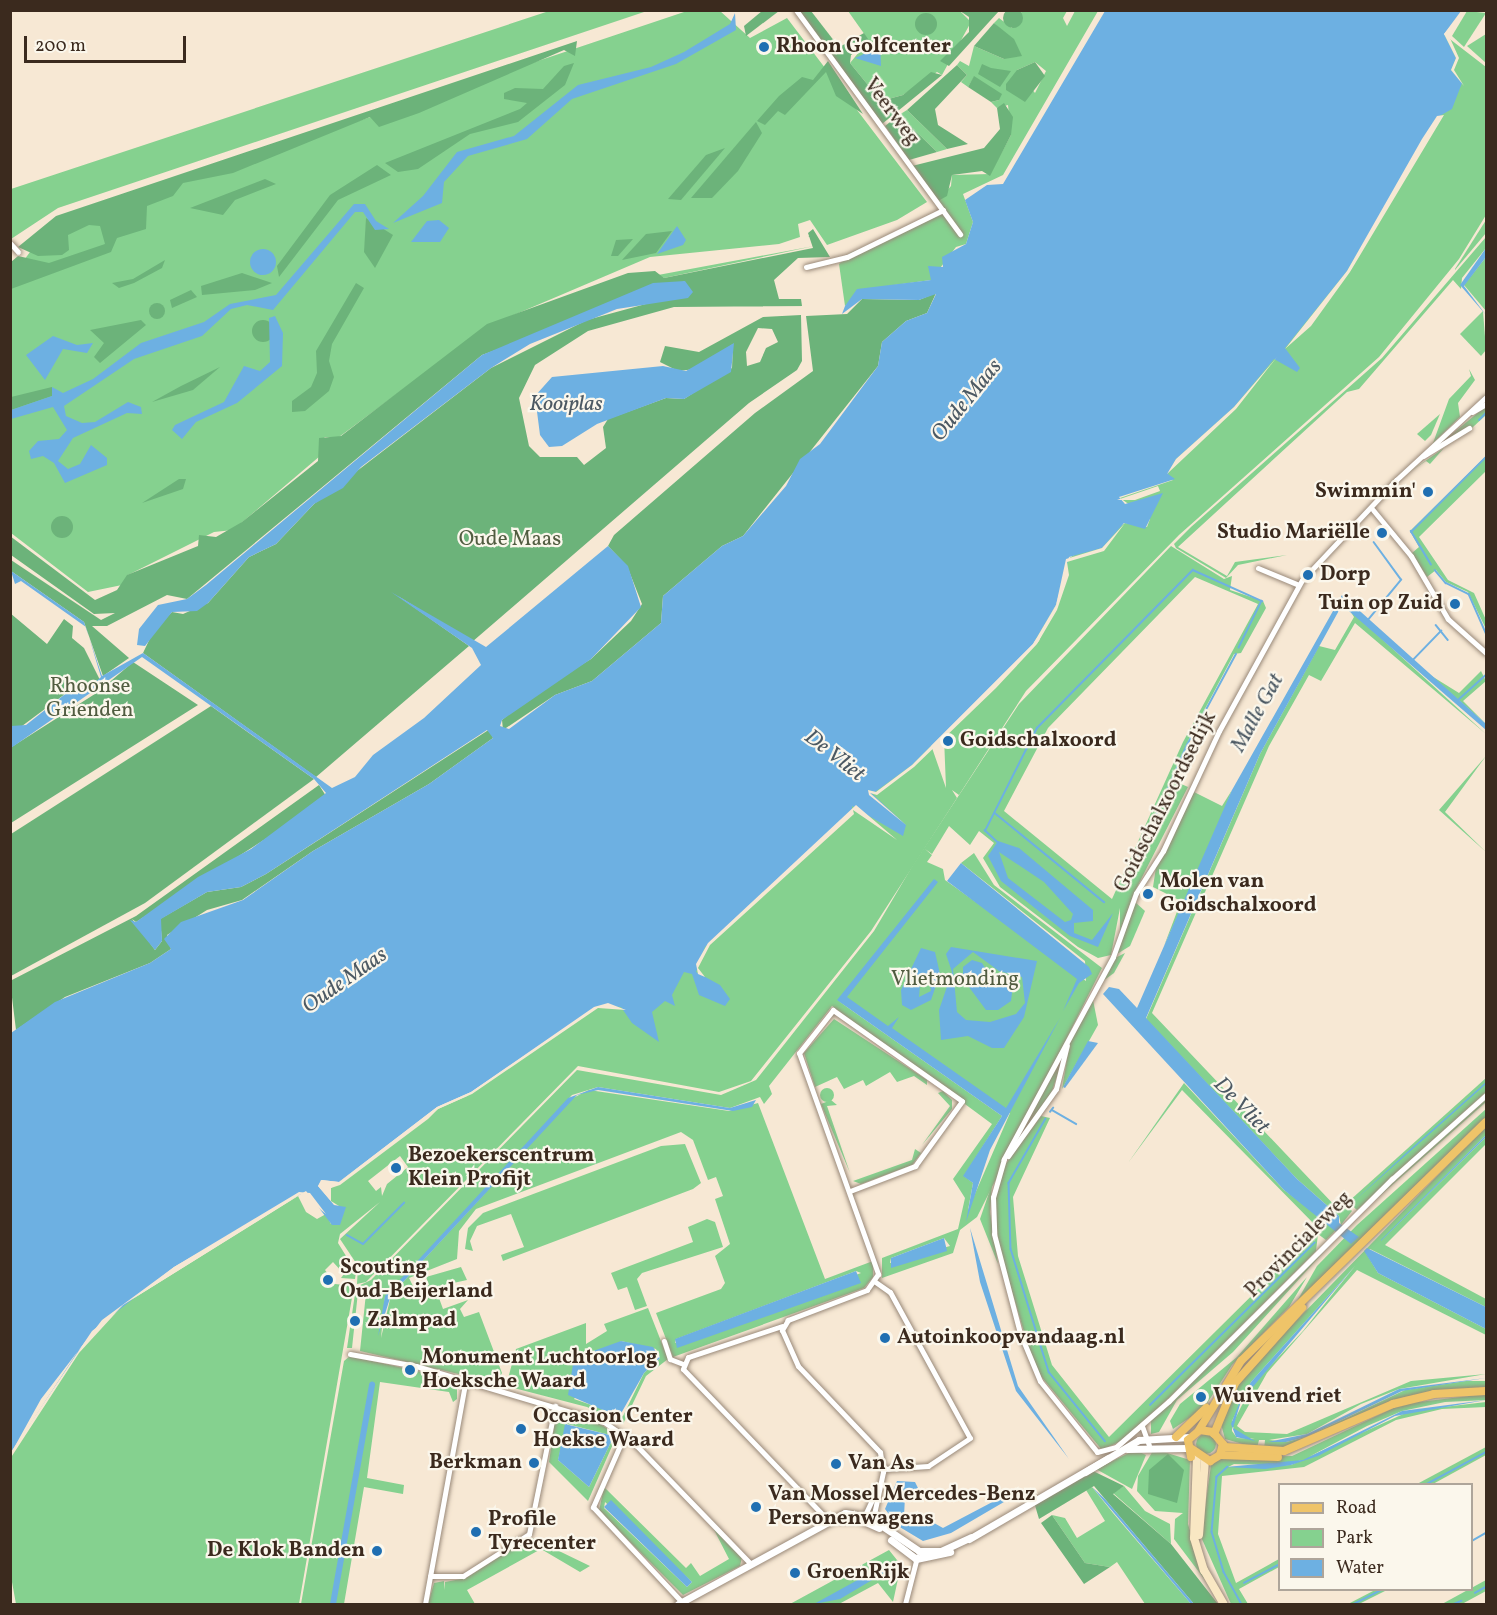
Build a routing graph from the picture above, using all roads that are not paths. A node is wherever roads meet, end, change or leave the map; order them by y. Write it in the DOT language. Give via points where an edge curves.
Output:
graph roads {
  1 [pos="796,10"];
  2 [pos="943,210"];
  3 [pos="960,234"];
  4 [pos="10,243"];
  5 [pos="18,252"];
  6 [pos="806,267"];
  7 [pos="1486,397"];
  8 [pos="1486,404"];
  9 [pos="1470,413"];
  10 [pos="1469,428"];
  11 [pos="1422,457"];
  12 [pos="1373,510"];
  13 [pos="1258,568"];
  14 [pos="1299,585"];
  15 [pos="1486,653"];
  16 [pos="1069,1038"];
  17 [pos="1486,1095"];
  18 [pos="1486,1122"];
  19 [pos="1004,1160"];
  20 [pos="850,1191"];
  21 [pos="874,1281"];
  22 [pos="1305,1303"];
  23 [pos="782,1326"];
  24 [pos="663,1341"];
  25 [pos="350,1354"];
  26 [pos="683,1364"];
  27 [pos="465,1384"];
  28 [pos="1486,1390"];
  29 [pos="1212,1402"];
  30 [pos="555,1406"];
  31 [pos="1142,1426"];
  32 [pos="1201,1430"];
  33 [pos="1338,1431"];
  34 [pos="625,1434"];
  35 [pos="1176,1437"];
  36 [pos="1148,1442"];
  37 [pos="1220,1442"];
  38 [pos="1195,1452"];
  39 [pos="883,1469"];
  40 [pos="1198,1476"];
  41 [pos="880,1485"];
  42 [pos="862,1514"];
  43 [pos="831,1520"];
  44 [pos="870,1520"];
  45 [pos="918,1555"];
  46 [pos="751,1564"];
  47 [pos="430,1576"];
  48 [pos="680,1603"];
  49 [pos="425,1605"];
  50 [pos="904,1605"];
  51 [pos="1224,1605"];
  52 [pos="1229,1605"];
  1 -- 2 [label="street, Veerweg"];
  2 -- 3 [label="street, Veerweg"];
  2 -- 6 [label="street" via="847,257"];
  4 -- 5 [label="street"];
  7 -- 9 [label="street"];
  8 -- 9 [label="street"];
  9 -- 11 [label="street"];
  10 -- 11 [label="street"];
  11 -- 12 [label="street, Goidschalxoordsedijk"];
  12 -- 14 [label="street, Goidschalxoordsedijk"];
  12 -- 15 [label="street" via="1411,556 1448,619"];
  13 -- 14 [label="street"];
  14 -- 16 [label="street, Goidschalxoordsedijk" via="1138,890 1118,947"];
  16 -- 19 [label="street, Goidschalxoordsedijk"];
  16 -- 19 [label="street, Goidschalxoordsedijk" via="1056,1089"];
  17 -- 31 [label="street, Provincialeweg" via="1348,1222"];
  18 -- 22 [label="main road, Provincialeweg"];
  19 -- 31 [label="street, Goidschalxoordsedijk" via="993,1197 994,1234 1037,1376 1098,1453"];
  20 -- 20 [label="street" via="916,1165 962,1101 833,1010 799,1053"];
  20 -- 21 [label="street" via="878,1264"];
  21 -- 23 [label="street" via="867,1290"];
  21 -- 39 [label="street" via="891,1293 970,1438 928,1466"];
  22 -- 29 [label="main road, Provincialeweg" via="1241,1361"];
  22 -- 37 [label="main road, Provincialeweg" via="1241,1376 1222,1410"];
  23 -- 26 [label="street" via="690,1356"];
  23 -- 39 [label="street" via="797,1364 873,1442"];
  24 -- 26 [label="street" via="670,1359"];
  25 -- 27 [label="street" via="416,1366"];
  26 -- 43 [label="street" via="686,1374"];
  27 -- 30 [label="street"];
  27 -- 47 [label="street"];
  28 -- 33 [label="main road" via="1415,1398"];
  29 -- 32 [label="main road, Provincialeweg"];
  29 -- 35 [label="main road"];
  30 -- 34 [label="street" via="594,1417"];
  30 -- 47 [label="street" via="536,1519 527,1537 460,1577"];
  31 -- 36 [label="street"];
  32 -- 37 [label="main road"];
  32 -- 38 [label="main road"];
  33 -- 37 [label="main road" via="1289,1450 1242,1449"];
  33 -- 37 [label="main road" via="1287,1455"];
  34 -- 46 [label="street"];
  34 -- 48 [label="street" via="592,1505"];
  35 -- 36 [label="street"];
  35 -- 38 [label="street"];
  36 -- 38 [label="street"];
  36 -- 45 [label="street" via="1122,1450 1078,1474 938,1558"];
  37 -- 38 [label="main road"];
  38 -- 40 [label="main road"];
  38 -- 40 [label="main road"];
  39 -- 41 [label="street"];
  40 -- 51 [label="main road" via="1194,1538 1204,1570"];
  40 -- 52 [label="main road" via="1201,1544"];
  41 -- 42 [label="street"];
  41 -- 44 [label="street"];
  42 -- 43 [label="street" via="845,1513"];
  42 -- 44 [label="street"];
  43 -- 44 [label="street"];
  43 -- 46 [label="street"];
  44 -- 45 [label="street"];
  45 -- 50 [label="street"];
  46 -- 48 [label="street"];
  47 -- 49 [label="street"];
}
